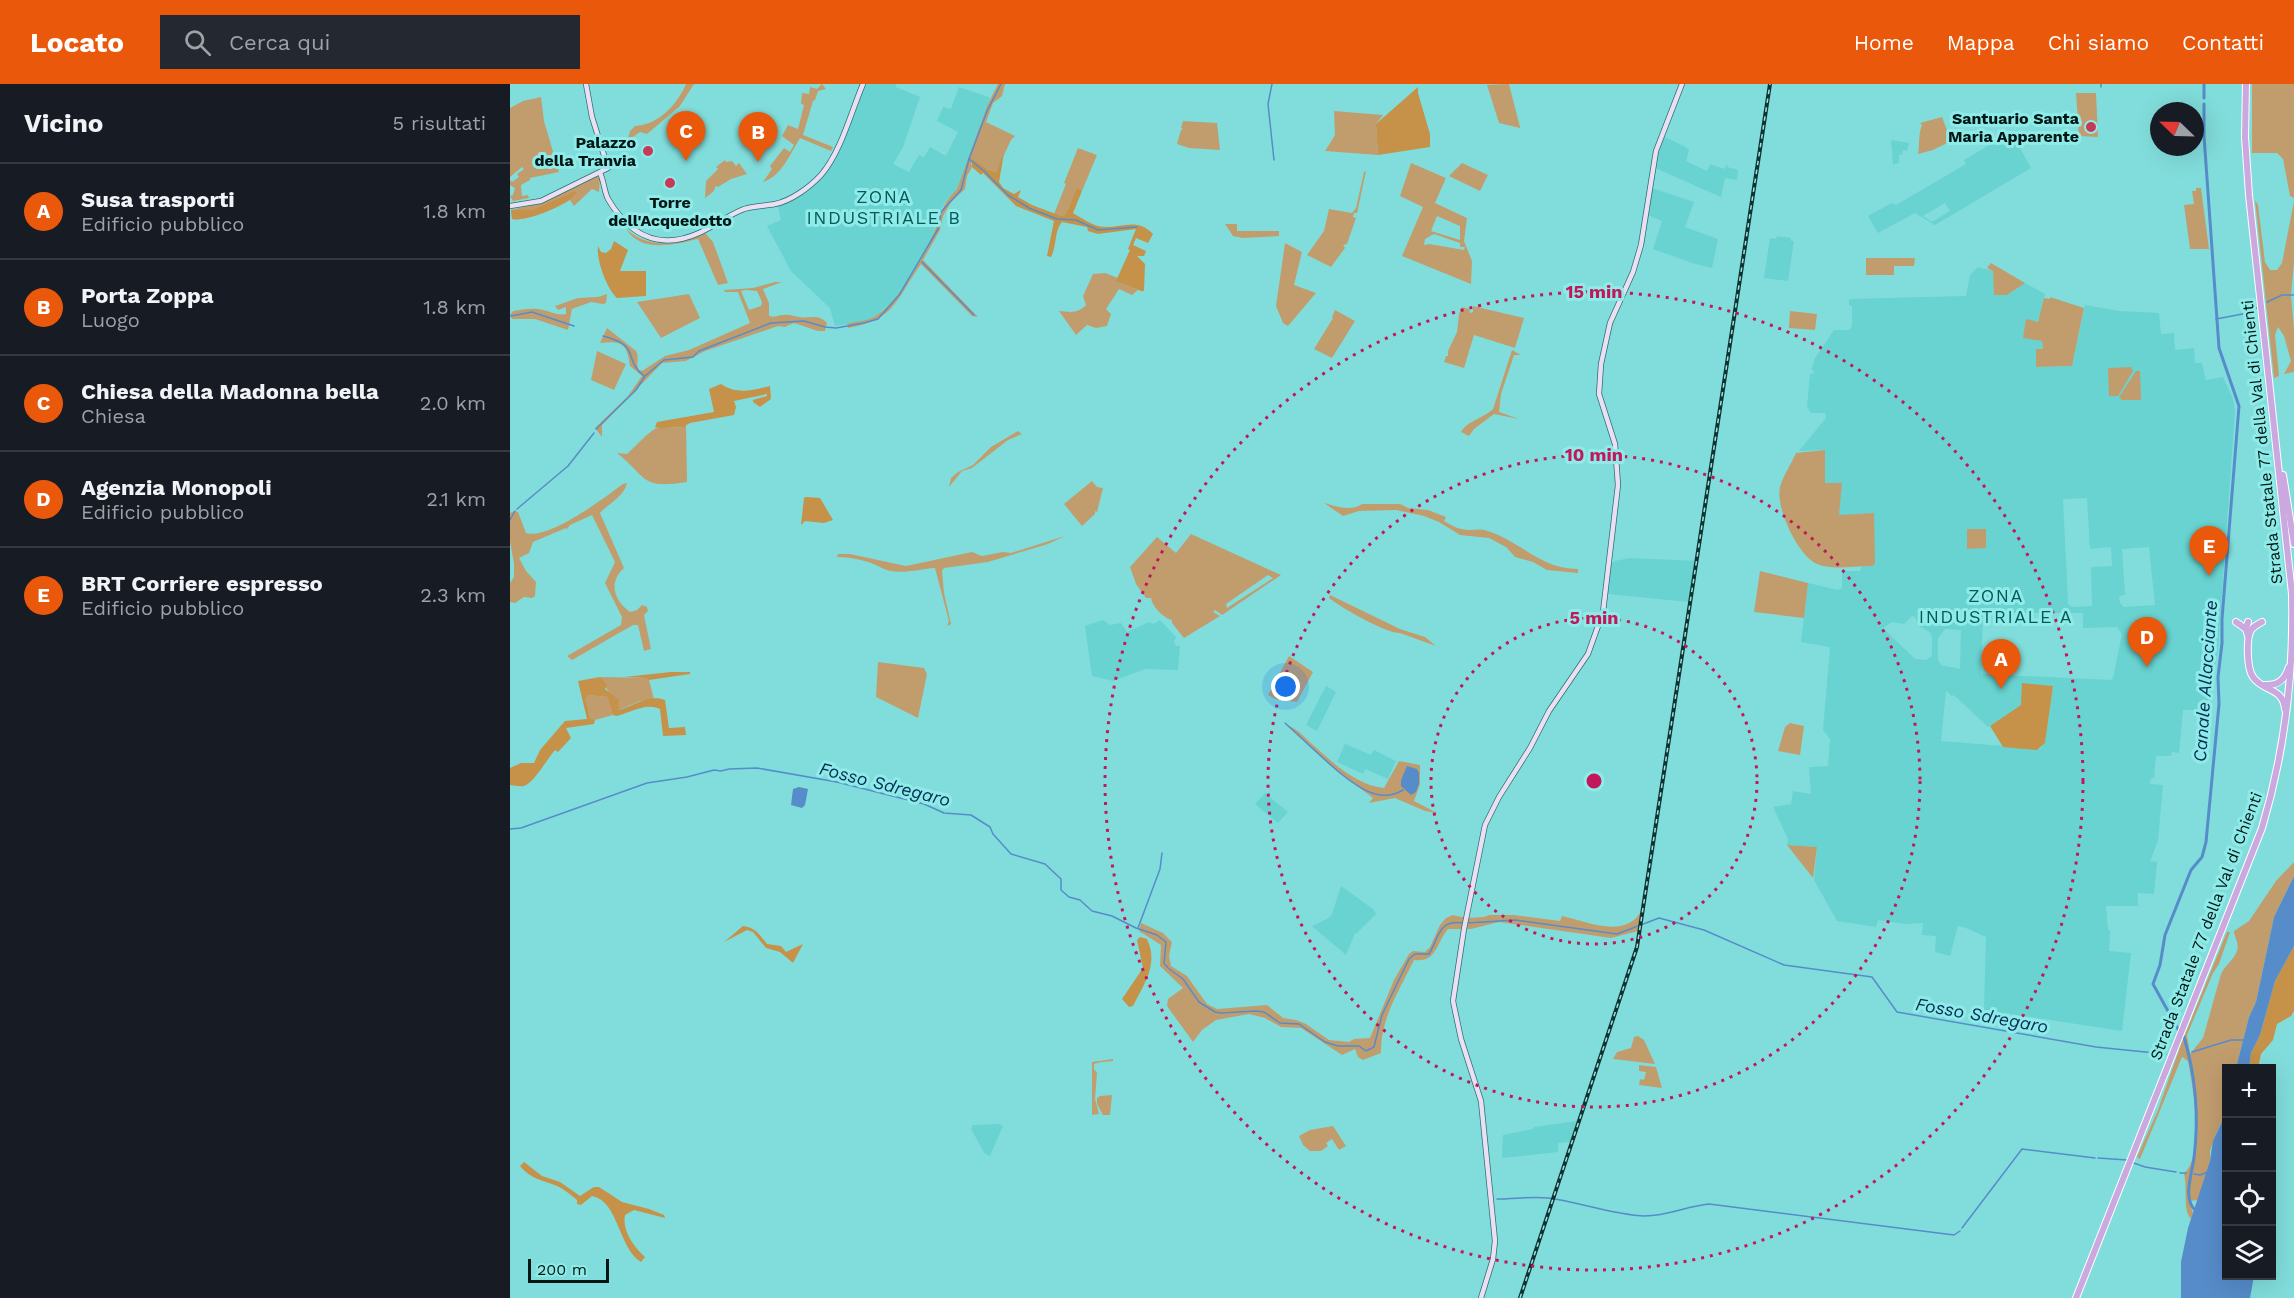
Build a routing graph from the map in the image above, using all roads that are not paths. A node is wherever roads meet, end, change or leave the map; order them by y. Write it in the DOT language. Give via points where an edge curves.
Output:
graph roads {
  1 [pos="586,84"];
  2 [pos="862,84"];
  3 [pos="1682,84"];
  4 [pos="2247,84"];
  5 [pos="600,173"];
  6 [pos="510,206"];
  7 [pos="2272,393"];
  8 [pos="2283,475"];
  9 [pos="2294,544"];
  10 [pos="2294,576"];
  11 [pos="2292,607"];
  12 [pos="2236,622"];
  13 [pos="2262,622"];
  14 [pos="2248,633"];
  15 [pos="2259,684"];
  16 [pos="2294,687"];
  17 [pos="2278,766"];
  18 [pos="2226,925"];
  19 [pos="1481,1298"];
  20 [pos="2078,1298"];
  1 -- 5 [label="main road" via="607,168"];
  2 -- 5 [label="main road" via="835,151 820,176 777,204 732,214 691,236 647,237 632,229 615,210"];
  3 -- 19 [label="main road" via="1656,151 1639,253 1610,323 1600,372 1600,400 1618,460 1616,512 1602,612 1592,647 1550,711 1485,825 1464,928 1453,1001 1480,1095 1495,1241"];
  4 -- 7 [label="highway, Strada Statale 77 della Val di Chienti" via="2250,192"];
  5 -- 6 [label="main road" via="541,201"];
  7 -- 8 [label="highway, Strada Statale 77 della Val di Chienti"];
  7 -- 11 [label="highway, Strada Statale 77 della Val di Chienti"];
  8 -- 9 [label="highway"];
  8 -- 10 [label="highway, Strada Statale 77 della Val di Chienti"];
  11 -- 15 [label="highway" via="2288,672 2276,684"];
  11 -- 17 [label="highway, Strada Statale 77 della Val di Chienti" via="2291,680"];
  12 -- 14 [label="highway"];
  13 -- 14 [label="highway"];
  14 -- 15 [label="highway" via="2250,672"];
  15 -- 17 [label="highway" via="2279,694 2285,705"];
  16 -- 18 [label="highway, Strada Statale 77 della Val di Chienti" via="2287,742 2265,829"];
  17 -- 18 [label="highway, Strada Statale 77 della Val di Chienti" via="2262,828"];
  18 -- 20 [label="highway, Strada Statale 77 della Val di Chienti"];
}
